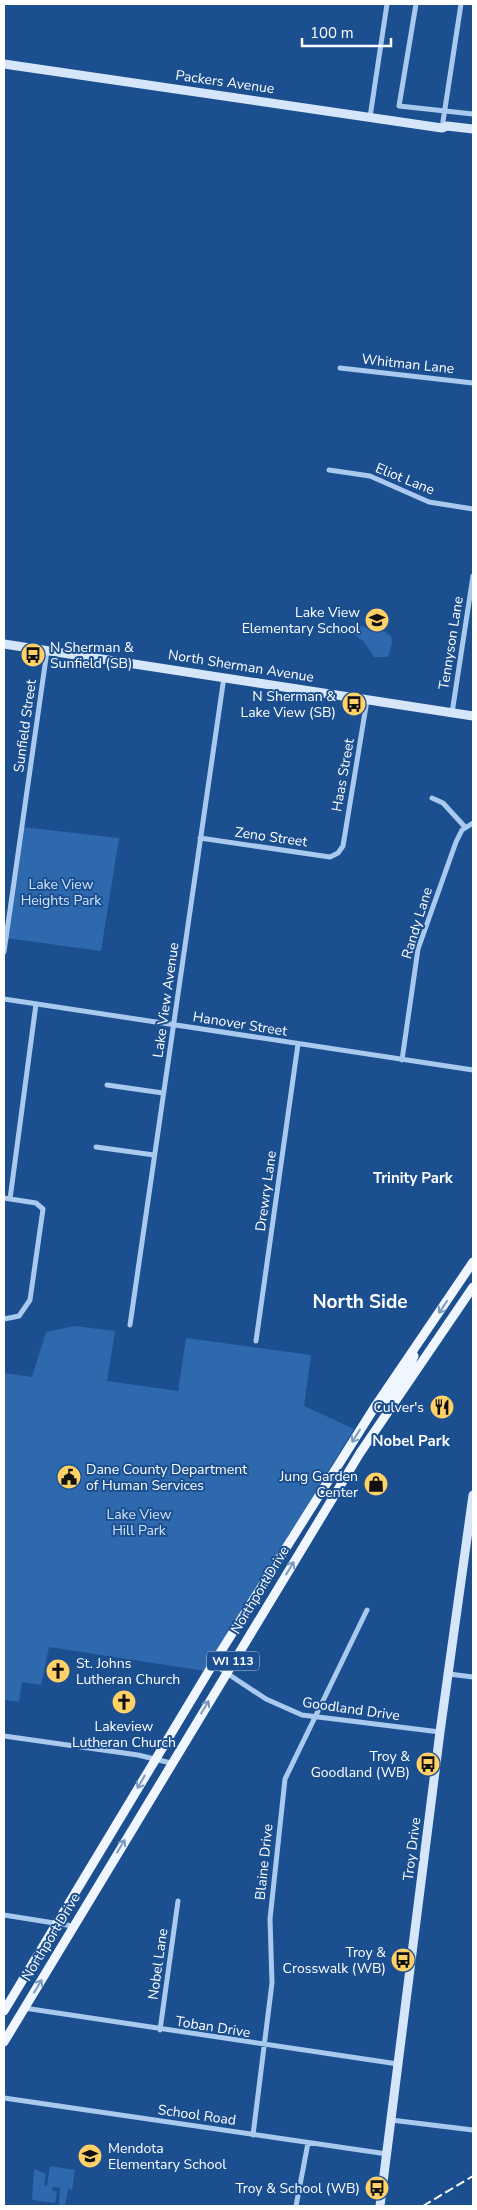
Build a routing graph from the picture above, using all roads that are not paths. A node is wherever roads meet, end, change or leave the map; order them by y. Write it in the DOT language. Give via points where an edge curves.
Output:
graph roads {
  1 [pos="387,4"];
  2 [pos="416,4"];
  3 [pos="460,4"];
  4 [pos="4,64"];
  5 [pos="473,106"];
  6 [pos="444,112"];
  7 [pos="473,114"];
  8 [pos="370,117"];
  9 [pos="442,128"];
  10 [pos="473,129"];
  11 [pos="473,135"];
  12 [pos="340,368"];
  13 [pos="473,383"];
  14 [pos="329,470"];
  15 [pos="473,509"];
  16 [pos="473,576"];
  17 [pos="472,594"];
  18 [pos="4,644"];
  19 [pos="47,651"];
  20 [pos="224,677"];
  21 [pos="367,699"];
  22 [pos="452,713"];
  23 [pos="473,716"];
  24 [pos="432,798"];
  25 [pos="473,822"];
  26 [pos="464,827"];
  27 [pos="200,838"];
  28 [pos="338,853"];
  29 [pos="4,952"];
  30 [pos="4,999"];
  31 [pos="36,1004"];
  32 [pos="173,1025"];
  33 [pos="298,1044"];
  34 [pos="402,1060"];
  35 [pos="473,1070"];
  36 [pos="107,1085"];
  37 [pos="163,1093"];
  38 [pos="96,1147"];
  39 [pos="154,1155"];
  40 [pos="7,1198"];
  41 [pos="472,1266"];
  42 [pos="473,1287"];
  43 [pos="4,1320"];
  44 [pos="130,1325"];
  45 [pos="256,1341"];
  46 [pos="419,1342"];
  47 [pos="388,1410"];
  48 [pos="473,1495"];
  49 [pos="367,1610"];
  50 [pos="213,1664"];
  51 [pos="226,1672"];
  52 [pos="449,1674"];
  53 [pos="473,1677"];
  54 [pos="316,1716"];
  55 [pos="440,1732"];
  56 [pos="4,1736"];
  57 [pos="154,1759"];
  58 [pos="171,1763"];
  59 [pos="178,1902"];
  60 [pos="4,1915"];
  61 [pos="57,1924"];
  62 [pos="73,1926"];
  63 [pos="24,2008"];
  64 [pos="4,2011"];
  65 [pos="160,2030"];
  66 [pos="4,2042"];
  67 [pos="264,2046"];
  68 [pos="398,2064"];
  69 [pos="4,2098"];
  70 [pos="391,2120"];
  71 [pos="473,2130"];
  72 [pos="253,2135"];
  73 [pos="308,2143"];
  74 [pos="387,2154"];
  75 [pos="296,2206"];
  76 [pos="380,2206"];
  1 -- 8 [label="street"];
  2 -- 6 [label="street" via="399,106"];
  3 -- 6 [label="street"];
  4 -- 8 [label="street, Packers Avenue"];
  5 -- 7 [label="street"];
  6 -- 7 [label="street"];
  6 -- 9 [label="street"];
  8 -- 9 [label="street, Packers Avenue"];
  9 -- 10 [label="street, Packers Avenue"];
  9 -- 11 [label="street, Packers Avenue" via="446,132"];
  12 -- 13 [label="street, Whitman Lane"];
  14 -- 15 [label="street, Eliot Lane" via="370,476 429,502"];
  16 -- 17 [label="street, Tennyson Lane"];
  17 -- 22 [label="street, Tennyson Lane"];
  18 -- 19 [label="street, North Sherman Avenue"];
  19 -- 20 [label="street, North Sherman Avenue"];
  19 -- 29 [label="street, Sunfield Street"];
  20 -- 21 [label="street, North Sherman Avenue"];
  20 -- 27 [label="street, Lake View Avenue"];
  21 -- 22 [label="street, North Sherman Avenue"];
  21 -- 28 [label="street, Haas Street" via="343,846"];
  22 -- 23 [label="street, North Sherman Avenue"];
  24 -- 26 [label="street" via="443,803"];
  25 -- 26 [label="street"];
  26 -- 34 [label="street, Randy Lane" via="418,949"];
  27 -- 28 [label="street, Zeno Street" via="330,857"];
  27 -- 32 [label="street, Lake View Avenue"];
  30 -- 31 [label="street, Hanover Street"];
  31 -- 32 [label="street, Hanover Street"];
  31 -- 40 [label="street"];
  32 -- 33 [label="street, Hanover Street"];
  32 -- 37 [label="street, Lake View Avenue"];
  33 -- 34 [label="street, Hanover Street"];
  33 -- 45 [label="street, Drewry Lane"];
  34 -- 35 [label="street, Hanover Street"];
  36 -- 37 [label="street"];
  37 -- 39 [label="street, Lake View Avenue"];
  38 -- 39 [label="street"];
  39 -- 44 [label="street, Lake View Avenue"];
  40 -- 43 [label="street" via="42,1206 30,1300 17,1318"];
  41 -- 46 [label="main road, Northport Drive / WI 113, one-way"];
  42 -- 47 [label="main road, Northport Drive / WI 113"];
  46 -- 47 [label="main road" via="408,1370 387,1401"];
  46 -- 50 [label="main road, Northport Drive / WI 113, one-way"];
  51 -- 47 [label="main road, Northport Drive / WI 113, one-way"];
  48 -- 52 [label="street, Troy Drive"];
  49 -- 54 [label="street, Blaine Drive"];
  50 -- 51 [label="street, Goodland Drive"];
  50 -- 57 [label="main road, Northport Drive / WI 113"];
  51 -- 54 [label="street, Goodland Drive" via="283,1708"];
  58 -- 51 [label="main road, Northport Drive / WI 113, one-way"];
  52 -- 53 [label="street"];
  52 -- 55 [label="street, Troy Drive"];
  54 -- 55 [label="street, Goodland Drive"];
  54 -- 67 [label="street, Blaine Drive" via="288,1771 283,1794 271,1902 272,1983"];
  55 -- 68 [label="street, Troy Drive"];
  56 -- 57 [label="street"];
  57 -- 58 [label="street"];
  57 -- 61 [label="main road, Northport Drive / WI 113, one-way"];
  62 -- 58 [label="main road, Northport Drive / WI 113, one-way"];
  59 -- 65 [label="street, Nobel Lane"];
  60 -- 61 [label="street"];
  61 -- 62 [label="street"];
  61 -- 64 [label="main road, Northport Drive / WI 113"];
  63 -- 62 [label="main road, Northport Drive / WI 113, one-way"];
  63 -- 65 [label="street, Toban Drive"];
  63 -- 66 [label="main road, Northport Drive / WI 113"];
  65 -- 67 [label="street, Toban Drive"];
  67 -- 68 [label="street, Toban Drive"];
  67 -- 72 [label="street, Blaine Drive"];
  68 -- 70 [label="street, Troy Drive"];
  69 -- 72 [label="street, School Road"];
  70 -- 71 [label="street"];
  70 -- 74 [label="street, Troy Drive"];
  72 -- 73 [label="street, School Road"];
  73 -- 74 [label="street, School Road"];
  73 -- 75 [label="street"];
  74 -- 76 [label="street, Troy Drive"];
}
